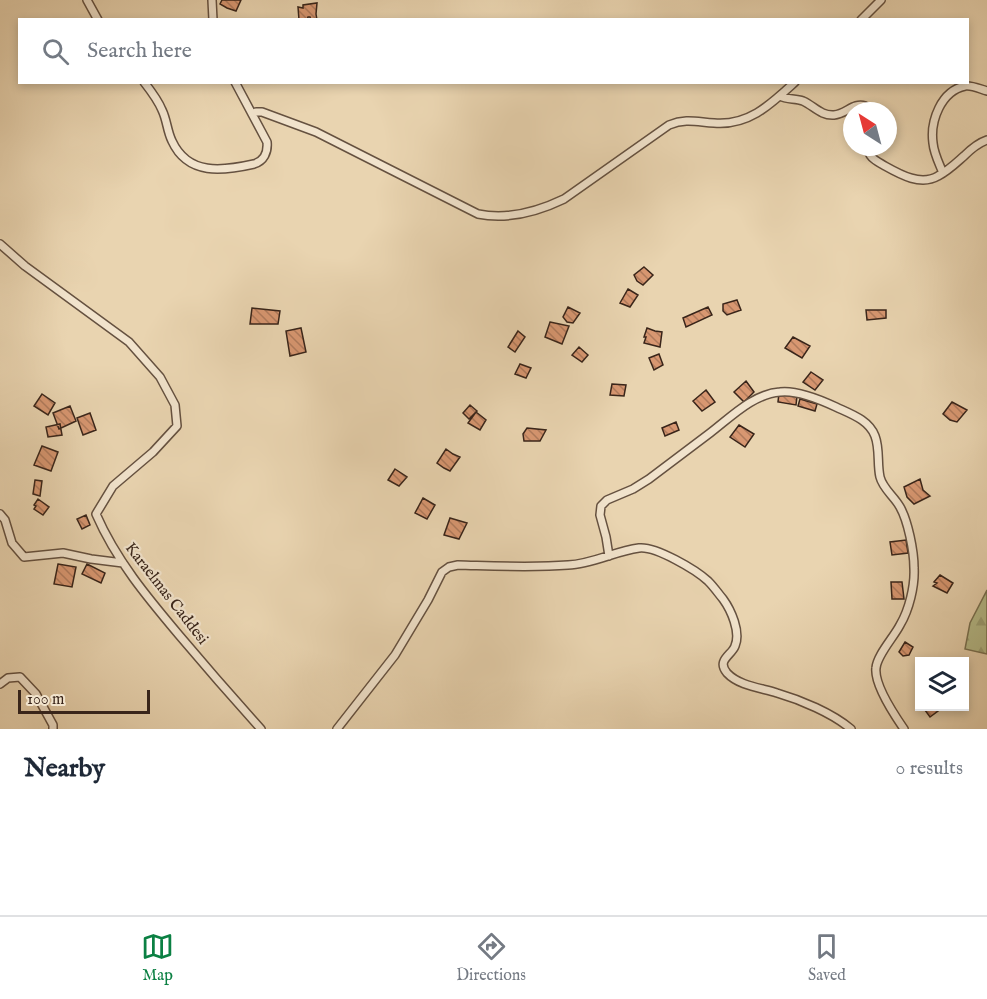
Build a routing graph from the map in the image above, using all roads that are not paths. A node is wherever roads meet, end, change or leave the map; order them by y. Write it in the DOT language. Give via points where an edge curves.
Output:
graph roads {
  1 [pos="87,0"];
  2 [pos="212,0"];
  3 [pos="881,0"];
  4 [pos="97,18"];
  5 [pos="213,18"];
  6 [pos="863,18"];
  7 [pos="145,84"];
  8 [pos="236,84"];
  9 [pos="793,84"];
  10 [pos="987,91"];
  11 [pos="780,96"];
  12 [pos="843,112"];
  13 [pos="252,114"];
  14 [pos="987,140"];
  15 [pos="870,156"];
  16 [pos="943,173"];
  17 [pos="0,244"];
  18 [pos="0,514"];
  19 [pos="609,556"];
  20 [pos="123,563"];
  21 [pos="0,684"];
  22 [pos="53,729"];
  23 [pos="261,729"];
  24 [pos="337,729"];
  25 [pos="851,729"];
  26 [pos="904,729"];
  1 -- 4 [label="street"];
  2 -- 5 [label="street"];
  3 -- 6 [label="street"];
  7 -- 13 [label="street" via="162,111 177,150 199,167 214,170 261,160 266,155 267,142"];
  8 -- 13 [label="street"];
  9 -- 11 [label="street"];
  10 -- 16 [label="street" via="962,87 941,104 932,141"];
  11 -- 12 [label="street" via="802,101 828,115"];
  11 -- 13 [label="street" via="763,110 739,121 686,120 669,125 564,199 505,217 478,214 316,132 262,112"];
  14 -- 16 [label="street"];
  15 -- 16 [label="street" via="905,176 931,180"];
  17 -- 20 [label="street, Karaelmas Caddesi" via="129,342 160,377 175,405 177,426 113,486 96,514"];
  18 -- 20 [label="street" via="12,543 24,557 63,553"];
  19 -- 24 [label="street" via="568,565 449,567 439,575 395,655"];
  19 -- 25 [label="street" via="649,549 702,577 719,594 733,618 736,645 723,662 728,673 737,680 809,705"];
  19 -- 26 [label="street" via="600,515 603,504 649,479 746,405 770,393 793,392 860,419 875,436 881,479 909,531 914,587 901,623 875,669 890,707"];
  20 -- 23 [label="street, Karaelmas Caddesi" via="155,607"];
  21 -- 22 [label="street" via="8,678 20,677 36,694"];
}
